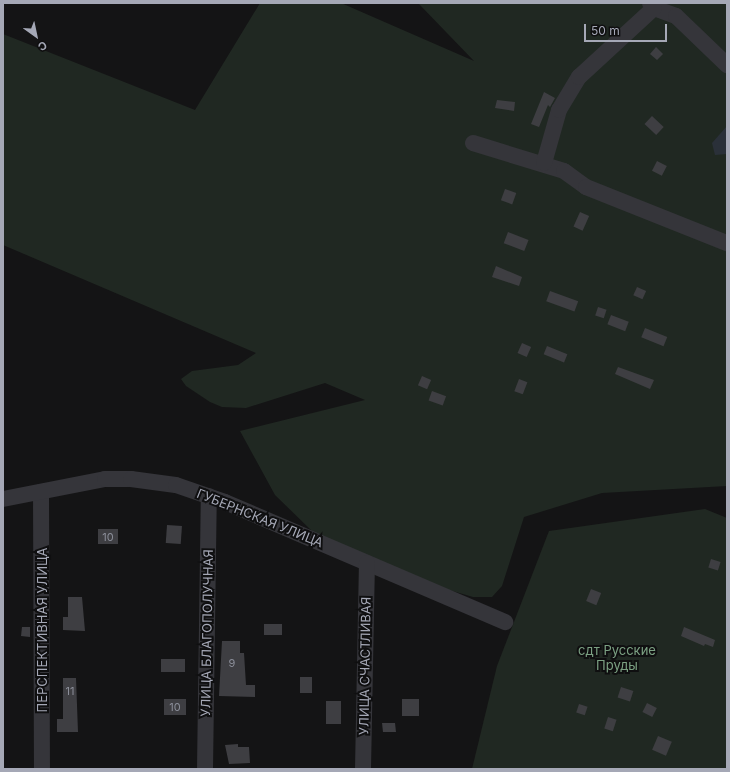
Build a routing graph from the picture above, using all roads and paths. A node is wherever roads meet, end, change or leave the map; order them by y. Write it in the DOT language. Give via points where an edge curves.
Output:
graph roads {
  1 [pos="652,5"];
  2 [pos="727,65"];
  3 [pos="473,143"];
  4 [pos="544,163"];
  5 [pos="727,243"];
  6 [pos="41,492"];
  7 [pos="209,496"];
  8 [pos="3,499"];
  9 [pos="367,563"];
  10 [pos="505,622"];
  11 [pos="42,769"];
  12 [pos="205,769"];
  13 [pos="364,769"];
  1 -- 2 [label="street" via="676,16"];
  1 -- 4 [label="street" via="579,78 559,110"];
  3 -- 4 [label="street"];
  4 -- 5 [label="street" via="564,171 586,187"];
  6 -- 7 [label="street, ГУБЕРНСКАЯ УЛИЦА" via="105,479 131,479 176,485"];
  6 -- 8 [label="street, ГУБЕРНСКАЯ УЛИЦА"];
  6 -- 11 [label="street, ПЕРСПЕКТИВНАЯ УЛИЦА"];
  7 -- 9 [label="street, ГУБЕРНСКАЯ УЛИЦА"];
  7 -- 12 [label="street, УЛИЦА БЛАГОПОЛУЧНАЯ"];
  9 -- 10 [label="street, ГУБЕРНСКАЯ УЛИЦА"];
  9 -- 13 [label="street, УЛИЦА СЧАСТЛИВАЯ"];
}
